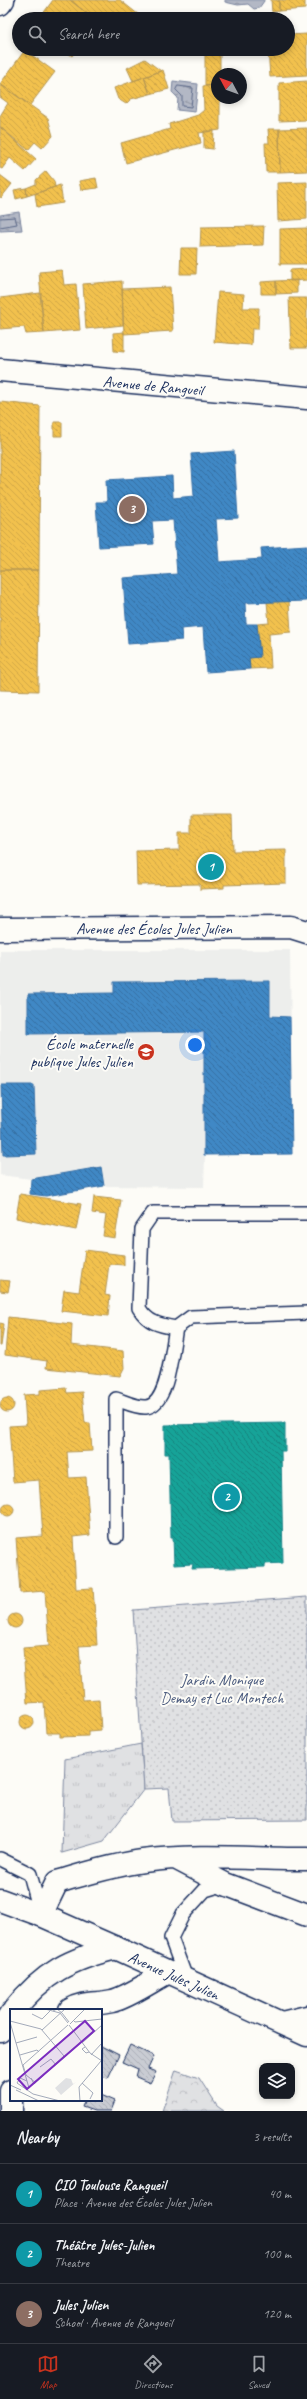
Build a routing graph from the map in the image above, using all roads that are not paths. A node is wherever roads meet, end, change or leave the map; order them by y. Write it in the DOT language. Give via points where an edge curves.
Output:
graph roads {
  1 [pos="3,0"];
  2 [pos="0,4"];
  3 [pos="0,370"];
  4 [pos="307,398"];
  5 [pos="0,929"];
  6 [pos="307,932"];
  7 [pos="307,1213"];
  8 [pos="307,1313"];
  9 [pos="176,1328"];
  10 [pos="116,1537"];
  11 [pos="0,1859"];
  12 [pos="176,1859"];
  13 [pos="307,1859"];
  14 [pos="225,1884"];
  15 [pos="0,1900"];
  16 [pos="42,1915"];
  17 [pos="307,1915"];
  18 [pos="116,1948"];
  19 [pos="167,1973"];
  20 [pos="187,1981"];
  21 [pos="15,2009"];
  22 [pos="72,2009"];
  23 [pos="10,2016"];
  24 [pos="307,2018"];
  25 [pos="282,2023"];
  26 [pos="0,2031"];
  27 [pos="307,2034"];
  1 -- 2 [label="main road"];
  3 -- 4 [label="main road, Avenue de Rangueil"];
  5 -- 6 [label="main road, Avenue des Écoles Jules Julien" via="291,927"];
  7 -- 9 [label="lane" via="153,1213 142,1229 139,1308 144,1318 155,1324"];
  8 -- 9 [label="lane" via="191,1317"];
  9 -- 10 [label="lane" via="164,1391 157,1401 145,1407 116,1399"];
  11 -- 16 [label="lane" via="30,1874"];
  12 -- 13 [label="main road"];
  12 -- 14 [label="main road"];
  12 -- 16 [label="main road" via="114,1866 57,1882"];
  14 -- 17 [label="main road"];
  14 -- 20 [label="lane" via="205,1890 183,1914 171,1938"];
  15 -- 16 [label="main road, Avenue Jules Julien"];
  16 -- 18 [label="main road, Avenue Jules Julien"];
  18 -- 19 [label="main road, Avenue Jules Julien"];
  18 -- 21 [label="main road" via="84,1956 39,1981"];
  19 -- 20 [label="main road, Avenue Jules Julien"];
  19 -- 22 [label="main road" via="112,2001"];
  20 -- 25 [label="main road, Avenue Jules Julien"];
  23 -- 26 [label="main road"];
  24 -- 25 [label="main road"];
  25 -- 27 [label="main road, Avenue Jules Julien"];
}
